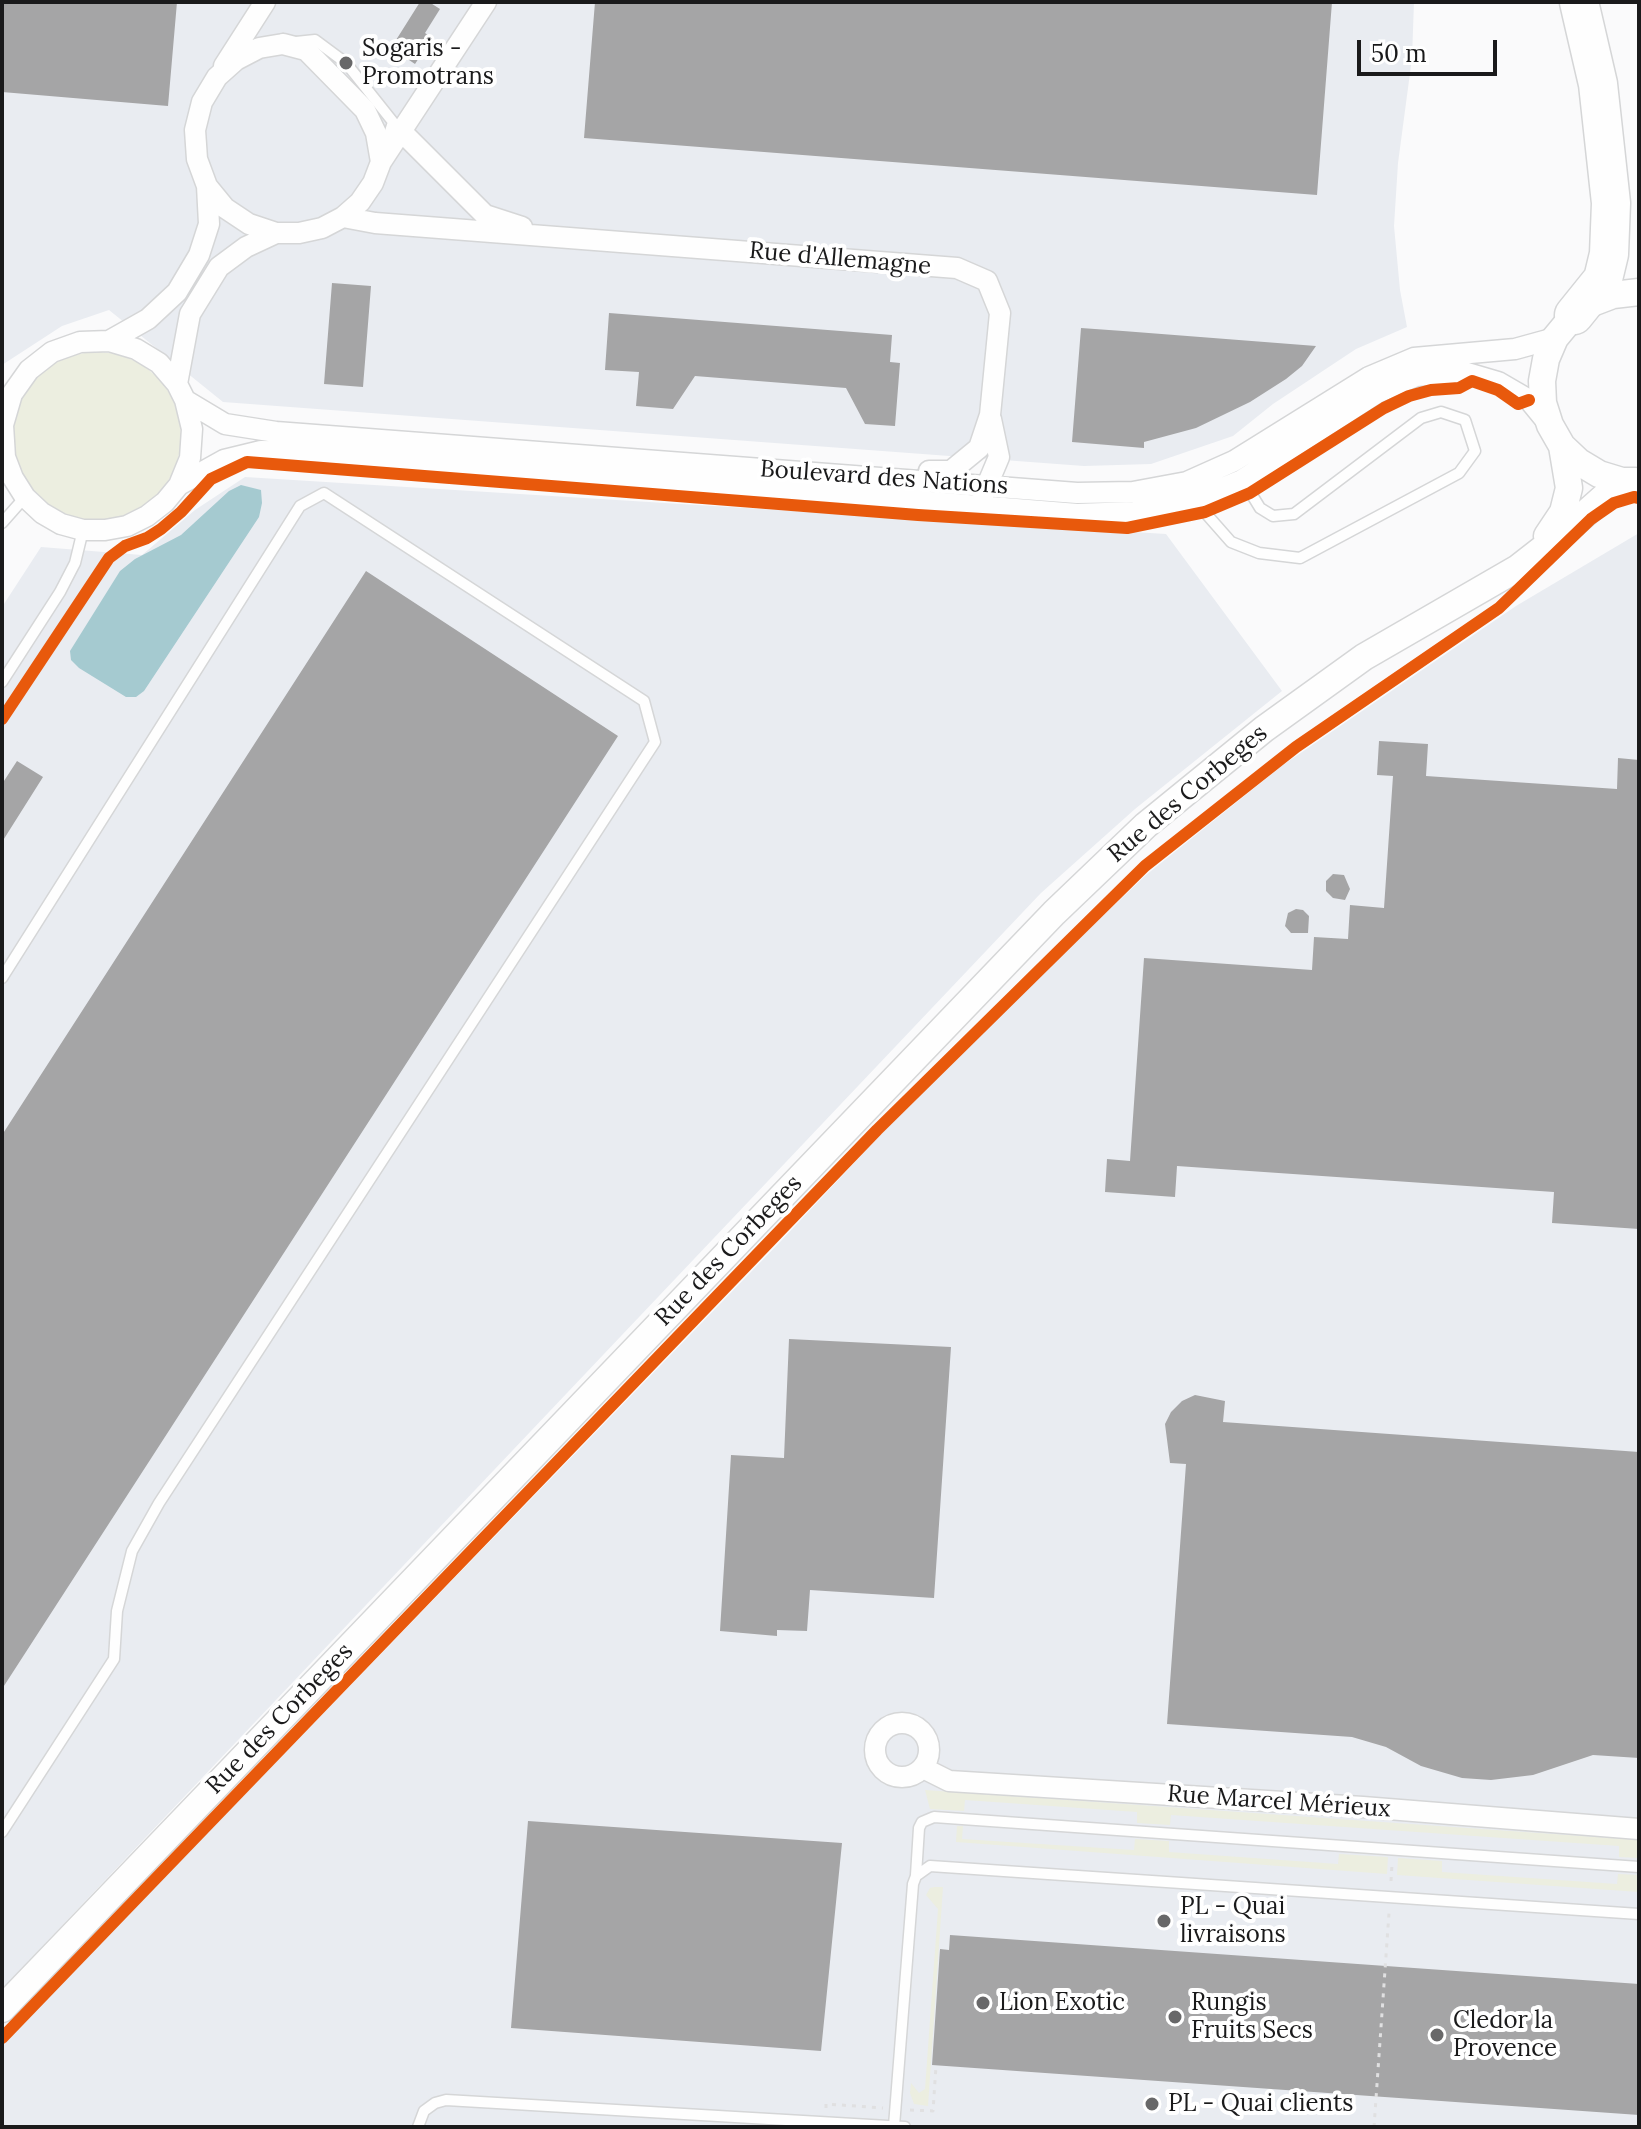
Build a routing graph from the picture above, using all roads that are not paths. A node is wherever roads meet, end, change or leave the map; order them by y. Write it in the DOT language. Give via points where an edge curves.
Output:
graph roads {
  1 [pos="265,2"];
  2 [pos="486,2"];
  3 [pos="1579,2"];
  4 [pos="1592,2"];
  5 [pos="217,77"];
  6 [pos="401,131"];
  7 [pos="381,162"];
  8 [pos="207,186"];
  9 [pos="343,217"];
  10 [pos="276,233"];
  11 [pos="552,237"];
  12 [pos="1639,247"];
  13 [pos="1639,292"];
  14 [pos="1565,326"];
  15 [pos="109,341"];
  16 [pos="181,392"];
  17 [pos="7,396"];
  18 [pos="990,415"];
  19 [pos="1556,436"];
  20 [pos="4,456"];
  21 [pos="1234,461"];
  22 [pos="778,470"];
  23 [pos="1242,480"];
  24 [pos="1630,481"];
  25 [pos="179,485"];
  26 [pos="988,486"];
  27 [pos="815,492"];
  28 [pos="25,497"];
  29 [pos="1194,500"];
  30 [pos="2,523"];
  31 [pos="83,530"];
  32 [pos="1518,568"];
  33 [pos="2,682"];
  34 [pos="2,978"];
  35 [pos="923,1768"];
  36 [pos="1639,1829"];
  37 [pos="2,1832"];
  38 [pos="1639,1867"];
  39 [pos="916,1876"];
  40 [pos="1639,1914"];
  41 [pos="2,2009"];
  42 [pos="776,2124"];
  43 [pos="894,2126"];
  44 [pos="418,2127"];
  45 [pos="905,2127"];
  1 -- 5 [label="street"];
  2 -- 6 [label="street"];
  3 -- 14 [label="highway" via="1598,84 1611,203 1609,254 1603,279"];
  4 -- 12 [label="highway" via="1619,116"];
  5 -- 7 [label="street" via="259,48 283,44 306,50 365,110"];
  5 -- 8 [label="street" via="202,102 195,130 197,159"];
  6 -- 7 [label="street"];
  6 -- 11 [label="street, Rue d'Allemagne" via="485,215"];
  7 -- 9 [label="street" via="360,202"];
  8 -- 10 [label="street" via="225,208"];
  8 -- 15 [label="street" via="209,224 199,255 177,292 148,319"];
  9 -- 10 [label="street" via="310,230"];
  9 -- 11 [label="street, Rue d'Allemagne"];
  10 -- 16 [label="street" via="219,267 190,314"];
  11 -- 18 [label="street, Rue d'Allemagne" via="957,268 987,281 1000,313"];
  13 -- 14 [label="street" via="1592,303"];
  14 -- 19 [label="street, Rue des Corbeges" via="1546,359 1542,381 1543,403"];
  14 -- 21 [label="street, Boulevard des Nations" via="1515,349 1414,358 1369,377"];
  15 -- 16 [label="street" via="159,363"];
  15 -- 17 [label="street" via="80,342 52,352"];
  16 -- 22 [label="street, Boulevard des Nations" via="225,424 276,432"];
  16 -- 25 [label="street" via="192,429 190,458"];
  17 -- 20 [label="street"];
  18 -- 22 [label="street, Rue d'Allemagne" via="979,448 951,471"];
  18 -- 26 [label="street, Rue d'Allemagne" via="999,457"];
  19 -- 23 [label="street, Boulevard des Nations" via="1529,400 1498,382 1464,372 1416,376 1377,393"];
  19 -- 24 [label="street" via="1589,468"];
  19 -- 32 [label="street, Rue des Corbeges" via="1569,488 1563,512"];
  20 -- 28 [label="street"];
  21 -- 23 [label="lane"];
  21 -- 26 [label="street, Boulevard des Nations" via="1187,482 1133,492"];
  22 -- 26 [label="street, Boulevard des Nations"];
  23 -- 29 [label="street, Boulevard des Nations"];
  23 -- 29 [label="lane" via="1260,508 1273,516 1294,514 1421,418 1441,412 1465,420 1475,451 1459,473 1300,558 1259,553 1231,542"];
  24 -- 32 [label="street, Rue des Corbeges"];
  25 -- 27 [label="street, Boulevard des Nations" via="224,460 261,451"];
  25 -- 31 [label="street" via="137,521"];
  26 -- 27 [label="street" via="982,498 871,489"];
  27 -- 29 [label="street, Boulevard des Nations" via="1077,514 1134,512"];
  28 -- 30 [label="lane"];
  28 -- 31 [label="street" via="61,524"];
  31 -- 33 [label="lane" via="60,592"];
  32 -- 41 [label="street, Rue des Corbeges" via="1364,657 1264,729 1146,825"];
  34 -- 37 [label="lane" via="300,506 324,493 644,701 655,742 159,1503 132,1551 117,1611 114,1659"];
  35 -- 36 [label="street, Rue Marcel Mérieux" via="949,1781"];
  38 -- 39 [label="lane" via="934,1817 919,1828"];
  39 -- 40 [label="lane" via="941,1864"];
  39 -- 43 [label="lane"];
  42 -- 43 [label="lane"];
  42 -- 44 [label="lane" via="446,2100 424,2111"];
  43 -- 45 [label="lane"];
}
